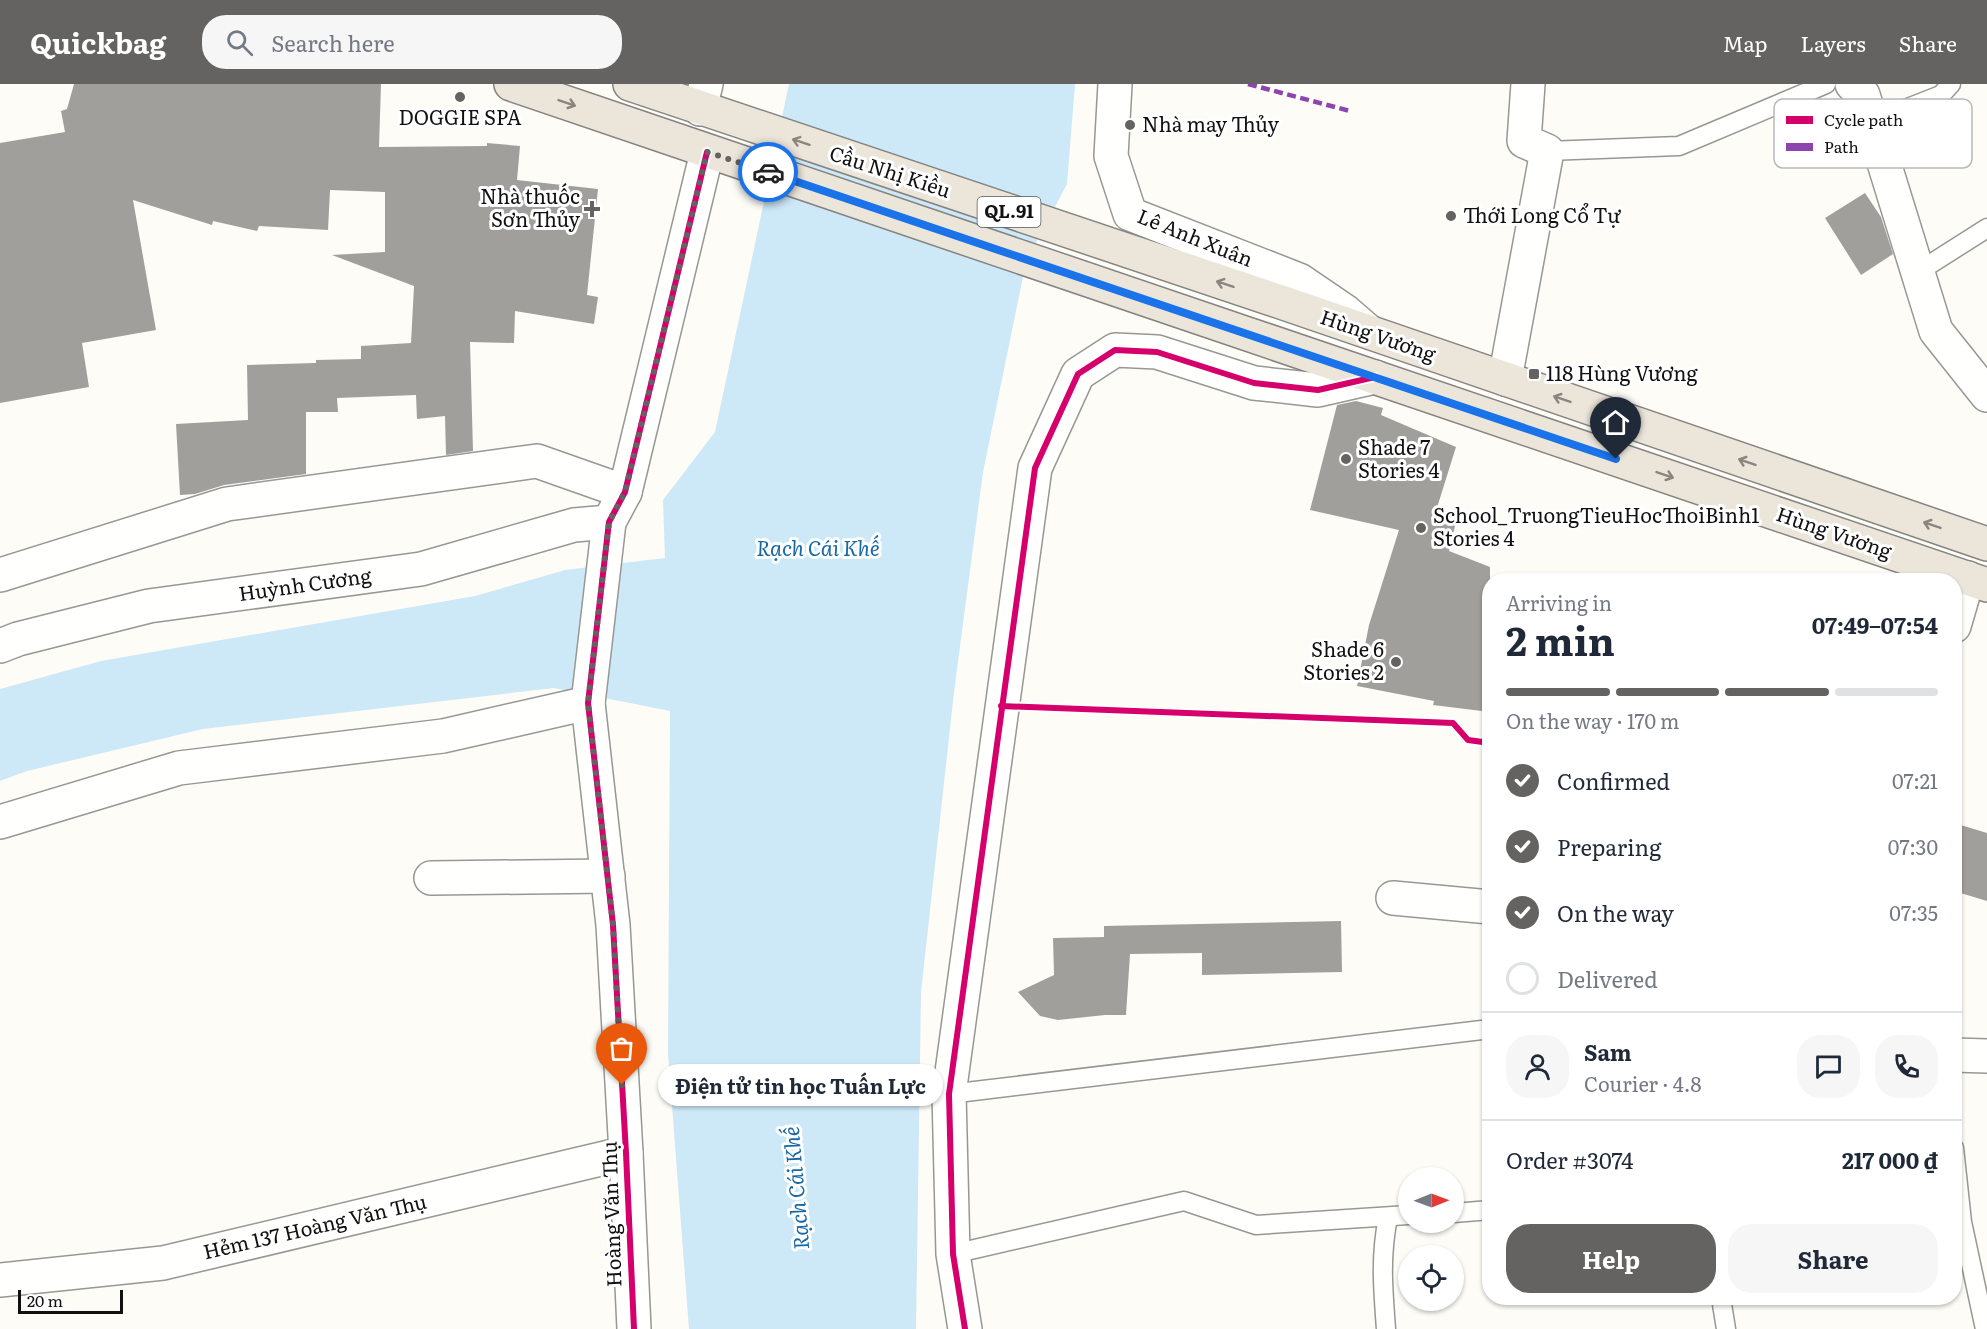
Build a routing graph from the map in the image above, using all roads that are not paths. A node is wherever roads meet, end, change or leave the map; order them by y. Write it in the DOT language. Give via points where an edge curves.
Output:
graph roads {
  1 [pos="511,84"];
  2 [pos="630,84"];
  3 [pos="1115,84"];
  4 [pos="1528,84"];
  5 [pos="1826,84"];
  6 [pos="1852,84"];
  7 [pos="1951,84"];
  8 [pos="703,96"];
  9 [pos="1790,99"];
  10 [pos="1864,99"];
  11 [pos="1931,99"];
  12 [pos="1774,106"];
  13 [pos="1547,151"];
  14 [pos="707,152"];
  15 [pos="1886,168"];
  16 [pos="1987,228"];
  17 [pos="1918,272"];
  18 [pos="1281,303"];
  19 [pos="1370,333"];
  20 [pos="1272,341"];
  21 [pos="1374,376"];
  22 [pos="1505,379"];
  23 [pos="1987,395"];
  24 [pos="625,492"];
  25 [pos="609,522"];
  26 [pos="1987,544"];
  27 [pos="1952,573"];
  28 [pos="0,575"];
  29 [pos="1962,577"];
  30 [pos="1978,582"];
  31 [pos="1962,611"];
  32 [pos="0,646"];
  33 [pos="588,703"];
  34 [pos="0,822"];
  35 [pos="608,876"];
  36 [pos="431,878"];
  37 [pos="1393,898"];
  38 [pos="1482,906"];
  39 [pos="1482,1030"];
  40 [pos="1962,1054"];
  41 [pos="1987,1056"];
  42 [pos="949,1094"];
  43 [pos="626,1153"];
  44 [pos="1482,1210"];
  45 [pos="1464,1211"];
  46 [pos="1398,1216"];
  47 [pos="1388,1217"];
  48 [pos="1962,1222"];
  49 [pos="952,1254"];
  50 [pos="0,1280"];
  51 [pos="1722,1305"];
  52 [pos="1986,1326"];
  53 [pos="629,1328"];
  54 [pos="965,1329"];
  55 [pos="1386,1329"];
  56 [pos="1726,1329"];
  1 -- 14 [label="highway, QL.91, one-way"];
  2 -- 8 [label="highway, QL.91"];
  3 -- 19 [label="street, Lê Anh Xuân" via="1111,156 1130,214 1299,280"];
  4 -- 13 [label="street" via="1524,141"];
  5 -- 9 [label="lane"];
  6 -- 10 [label="street"];
  7 -- 11 [label="lane"];
  18 -- 8 [label="highway, Cầu Nhị Kiều / QL.91, one-way" via="738,121"];
  12 -- 13 [label="lane" via="1679,146"];
  13 -- 22 [label="street"];
  14 -- 20 [label="highway, Cầu Nhị Kiều / QL.91"];
  14 -- 24 [label="street"];
  15 -- 17 [label="street"];
  16 -- 17 [label="lane"];
  17 -- 23 [label="street" via="1936,331"];
  18 -- 19 [label="highway, Hùng Vương / QL.91"];
  19 -- 22 [label="highway, Hùng Vương / QL.91"];
  20 -- 21 [label="highway, Hùng Vương / QL.91"];
  21 -- 27 [label="highway, Hùng Vương / QL.91, one-way"];
  21 -- 42 [label="street" via="1318,390 1254,383 1157,352 1115,350 1078,374 1035,468"];
  26 -- 22 [label="highway, Hùng Vương / QL.91, one-way"];
  24 -- 25 [label="street"];
  24 -- 28 [label="street" via="537,460 227,504"];
  25 -- 32 [label="street, Huỳnh Cương" via="574,525 421,569 149,606"];
  25 -- 33 [label="street, Hoàng Văn Thụ"];
  29 -- 30 [label="highway, Hùng Vương / QL.91, one-way"];
  30 -- 31 [label="street"];
  33 -- 34 [label="street" via="442,736 179,768"];
  33 -- 35 [label="street, Hoàng Văn Thụ"];
  35 -- 36 [label="street"];
  35 -- 43 [label="street, Hoàng Văn Thụ"];
  37 -- 38 [label="street"];
  39 -- 42 [label="lane"];
  40 -- 41 [label="street"];
  42 -- 49 [label="street"];
  43 -- 50 [label="street, Hẻm 137 Hoàng Văn Thụ" via="163,1263"];
  43 -- 53 [label="street, Hoàng Văn Thụ"];
  44 -- 45 [label="lane"];
  46 -- 47 [label="lane"];
  47 -- 49 [label="lane" via="1256,1225 1184,1201"];
  47 -- 55 [label="lane" via="1382,1272"];
  48 -- 52 [label="lane"];
  49 -- 54 [label="street"];
  51 -- 56 [label="lane"];
}
